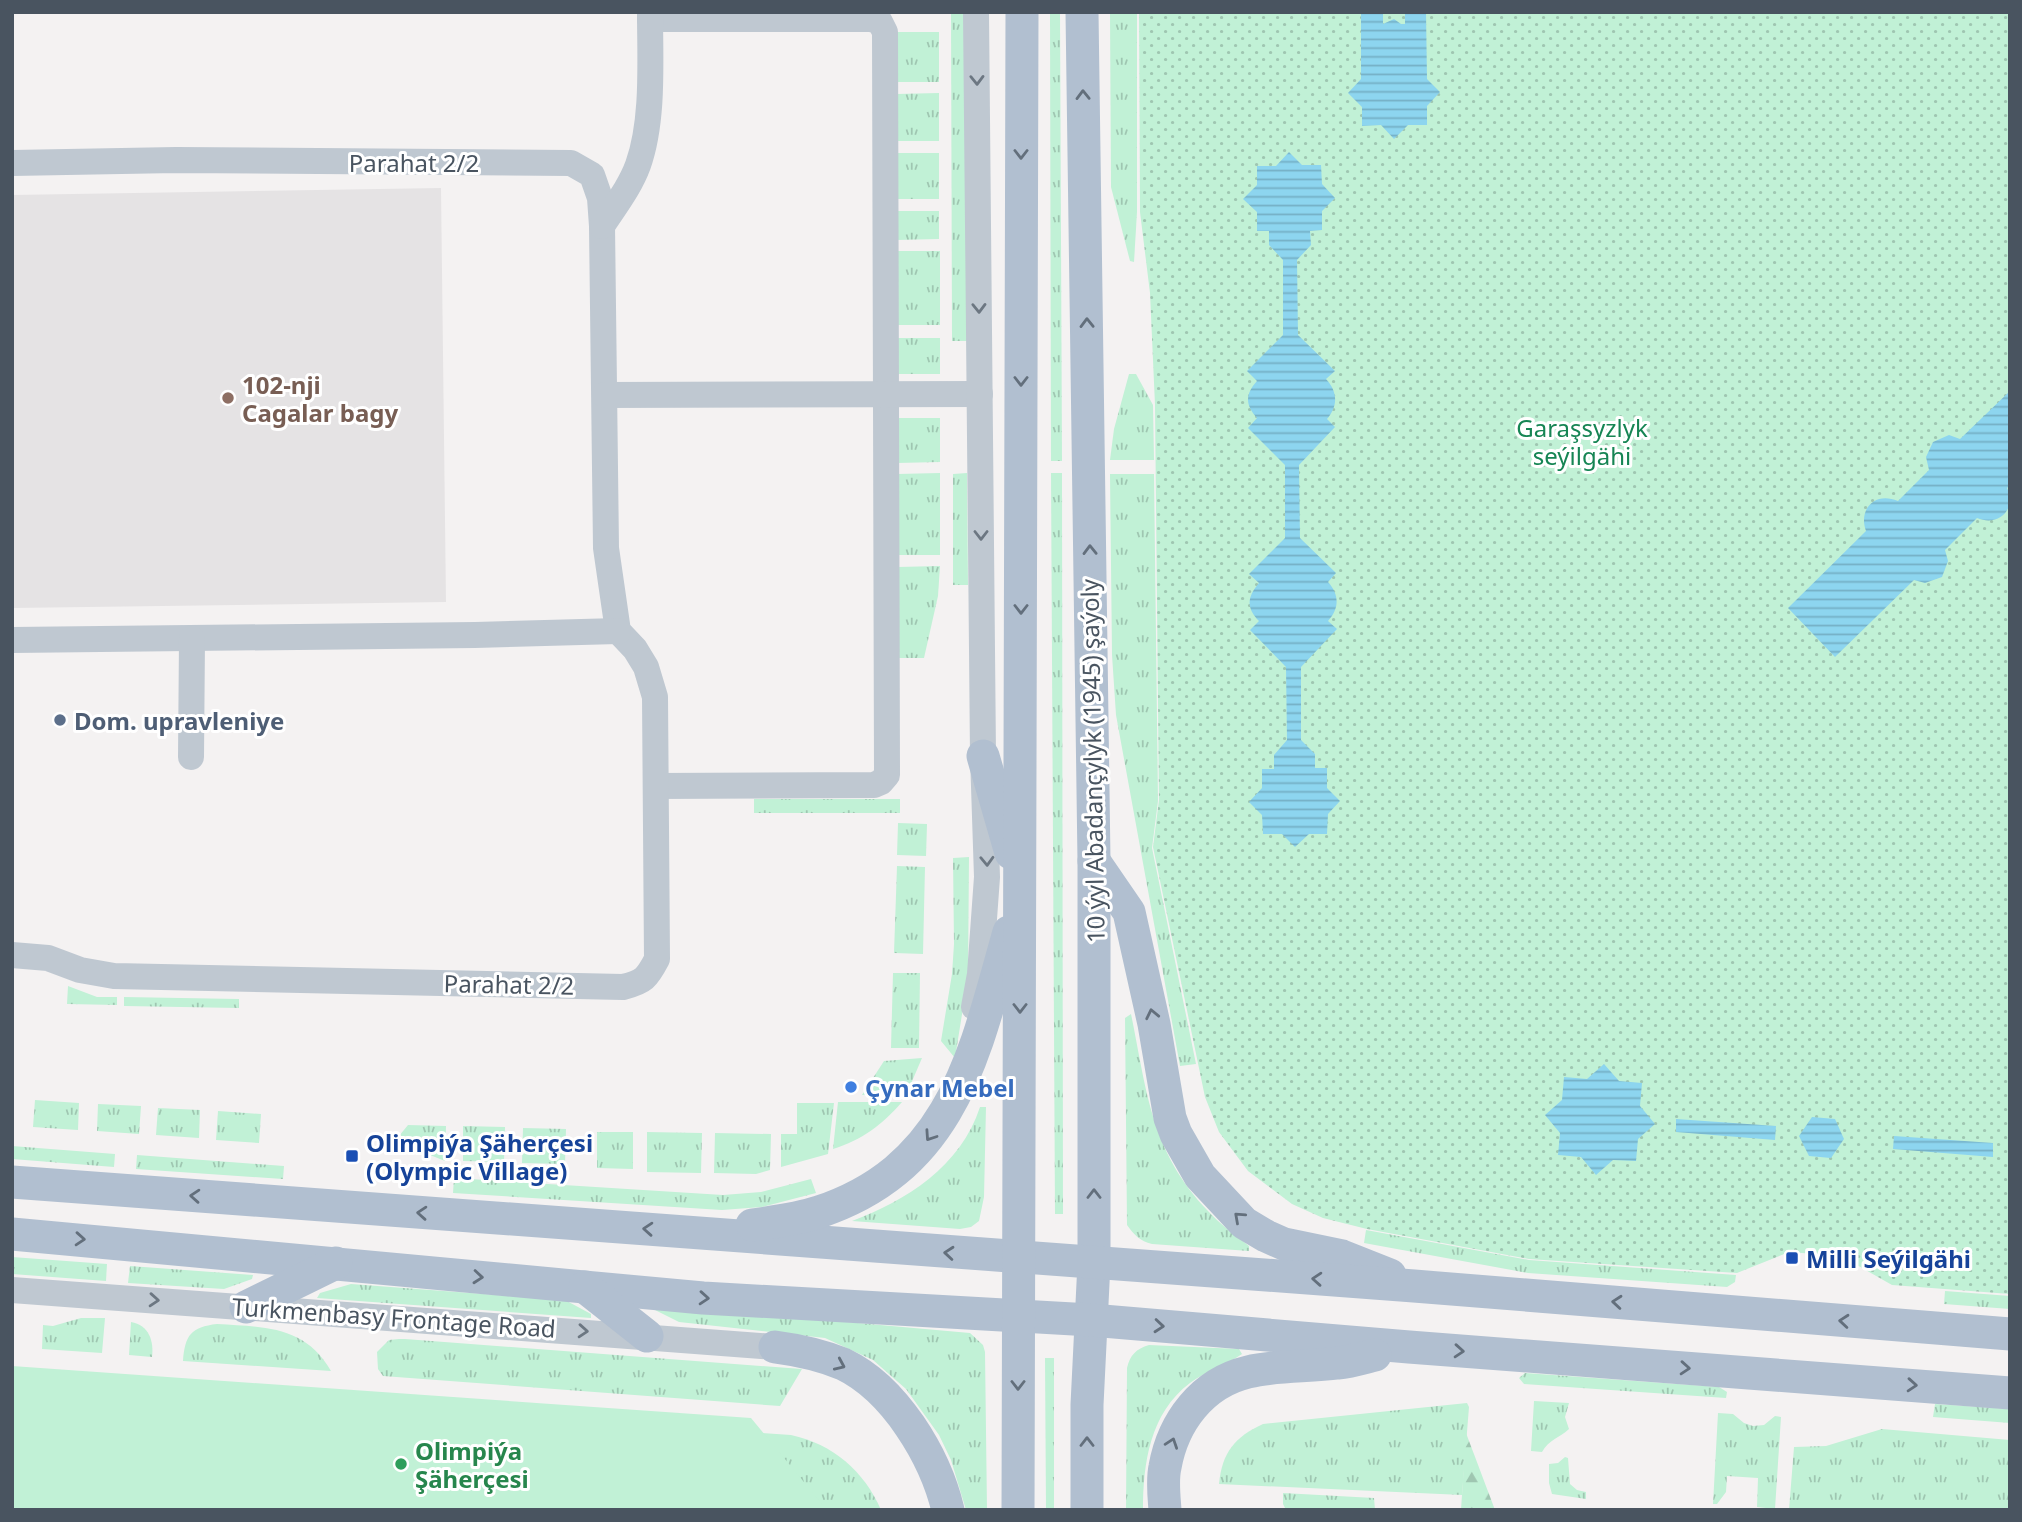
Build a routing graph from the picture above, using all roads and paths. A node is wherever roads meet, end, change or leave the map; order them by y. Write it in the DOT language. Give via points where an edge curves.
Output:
graph roads {
  1 [pos="976,12"];
  2 [pos="1022,12"];
  3 [pos="1082,12"];
  4 [pos="650,16"];
  5 [pos="732,16"];
  6 [pos="12,163"];
  7 [pos="602,226"];
  8 [pos="980,394"];
  9 [pos="605,395"];
  10 [pos="885,395"];
  11 [pos="618,631"];
  12 [pos="192,639"];
  13 [pos="12,640"];
  14 [pos="983,756"];
  15 [pos="191,757"];
  16 [pos="656,786"];
  17 [pos="1094,861"];
  18 [pos="1021,890"];
  19 [pos="12,955"];
  20 [pos="961,1084"];
  21 [pos="12,1182"];
  22 [pos="705,1233"];
  23 [pos="12,1234"];
  24 [pos="1017,1258"];
  25 [pos="337,1263"];
  26 [pos="1094,1263"];
  27 [pos="1415,1286"];
  28 [pos="585,1287"];
  29 [pos="12,1290"];
  30 [pos="246,1307"];
  31 [pos="1018,1317"];
  32 [pos="1091,1320"];
  33 [pos="2010,1334"];
  34 [pos="647,1336"];
  35 [pos="775,1347"];
  36 [pos="1409,1347"];
  37 [pos="2010,1393"];
  38 [pos="948,1510"];
  39 [pos="1017,1510"];
  40 [pos="1087,1510"];
  41 [pos="1165,1510"];
  1 -- 8 [label="street, one-way"];
  2 -- 18 [label="main road, one-way"];
  17 -- 3 [label="main road, 10 ýyl Abadançylyk (1945) şaýoly, one-way"];
  4 -- 5 [label="street"];
  4 -- 7 [label="street" via="645,137 628,188"];
  5 -- 10 [label="street" via="871,19 880,22 885,32"];
  6 -- 7 [label="street, Parahat 2/2" via="571,163 592,175"];
  7 -- 9 [label="street, Parahat 2/2"];
  8 -- 10 [label="street"];
  8 -- 14 [label="street, one-way"];
  9 -- 10 [label="street"];
  9 -- 11 [label="street, Parahat 2/2" via="606,548"];
  10 -- 16 [label="street" via="887,775 874,785"];
  11 -- 12 [label="street"];
  11 -- 16 [label="street, Parahat 2/2" via="646,667 655,697"];
  12 -- 13 [label="street"];
  12 -- 15 [label="street"];
  14 -- 18 [label="main road"];
  14 -- 20 [label="street, one-way" via="986,901 980,974"];
  16 -- 19 [label="street, Parahat 2/2" via="657,959 639,984 114,976 48,958"];
  26 -- 17 [label="main road, 10 ýyl Abadançylyk (1945) şaýoly, one-way"];
  27 -- 17 [label="main road, one-way" via="1342,1256 1266,1236 1244,1223 1200,1176 1170,1118 1129,912"];
  18 -- 20 [label="main road" via="987,1013"];
  18 -- 24 [label="main road, one-way"];
  20 -- 22 [label="main road, one-way" via="922,1147 901,1168 851,1199 800,1217"];
  22 -- 21 [label="main road, one-way"];
  24 -- 22 [label="main road, one-way"];
  23 -- 25 [label="main road, one-way"];
  24 -- 26 [label="main road"];
  24 -- 31 [label="main road"];
  25 -- 28 [label="main road, one-way"];
  25 -- 30 [label="main road"];
  27 -- 26 [label="main road, one-way"];
  26 -- 32 [label="main road, 10 ýyl Abadançylyk (1945) şaýoly"];
  33 -- 27 [label="main road, one-way"];
  28 -- 31 [label="main road, one-way"];
  28 -- 34 [label="main road"];
  29 -- 30 [label="street, Turkmenbasy Frontage Road, one-way"];
  30 -- 34 [label="street, Turkmenbasy Frontage Road, one-way"];
  31 -- 32 [label="main road"];
  31 -- 39 [label="main road, one-way"];
  32 -- 36 [label="main road, one-way"];
  40 -- 32 [label="main road, 10 ýyl Abadançylyk (1945) şaýoly, one-way"];
  34 -- 35 [label="street, Turkmenbasy Frontage Road"];
  35 -- 38 [label="main road, one-way" via="844,1365 888,1397 934,1469"];
  36 -- 37 [label="main road, one-way"];
  41 -- 36 [label="main road, one-way" via="1164,1470 1171,1443 1179,1424 1203,1394 1251,1371 1341,1363"];
}
